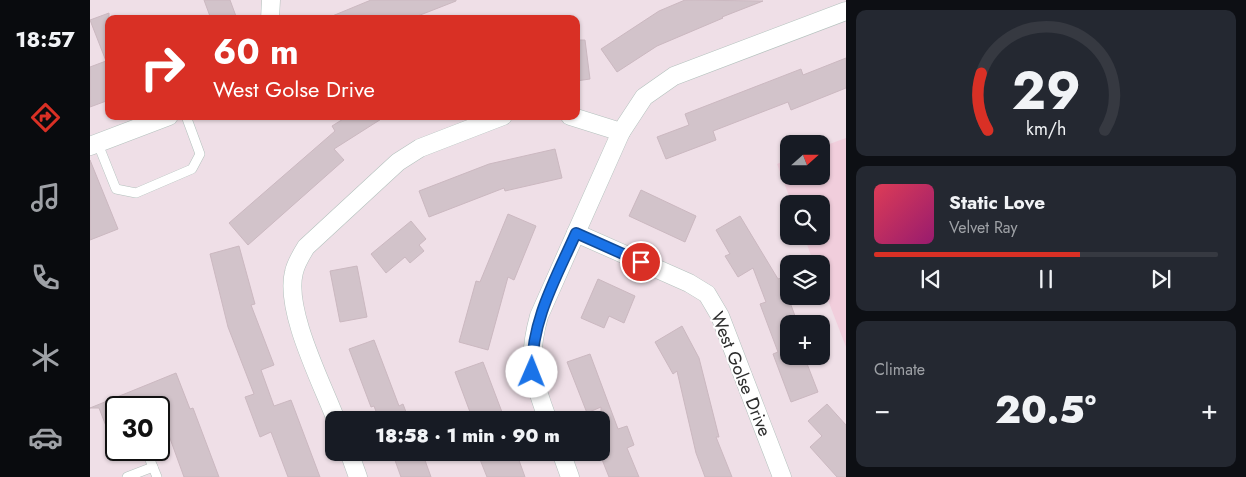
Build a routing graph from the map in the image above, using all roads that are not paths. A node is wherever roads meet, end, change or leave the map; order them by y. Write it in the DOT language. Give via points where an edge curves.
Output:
graph roads {
  1 [pos="271,0"];
  2 [pos="846,11"];
  3 [pos="270,15"];
  4 [pos="580,119"];
  5 [pos="159,120"];
  6 [pos="187,120"];
  7 [pos="493,120"];
  8 [pos="621,132"];
  9 [pos="94,145"];
  10 [pos="576,233"];
  11 [pos="332,411"];
  12 [pos="545,411"];
  13 [pos="151,461"];
  14 [pos="352,461"];
  15 [pos="564,461"];
  16 [pos="153,467"];
  17 [pos="127,477"];
  18 [pos="157,477"];
  19 [pos="358,477"];
  20 [pos="570,477"];
  21 [pos="782,477"];
  1 -- 3 [label="street"];
  2 -- 8 [label="street" via="674,76 644,97"];
  4 -- 8 [label="street"];
  5 -- 9 [label="street"];
  6 -- 9 [label="lane" via="200,154 192,169 136,192 116,189"];
  7 -- 11 [label="street" via="420,148 398,162 306,247 294,272 294,312"];
  8 -- 10 [label="street"];
  10 -- 12 [label="street" via="539,316 532,352 532,372"];
  10 -- 21 [label="street, West Golse Drive" via="707,294 720,316"];
  13 -- 16 [label="lane"];
  14 -- 19 [label="street"];
  15 -- 20 [label="street"];
  16 -- 17 [label="lane"];
  16 -- 18 [label="lane"];
}
